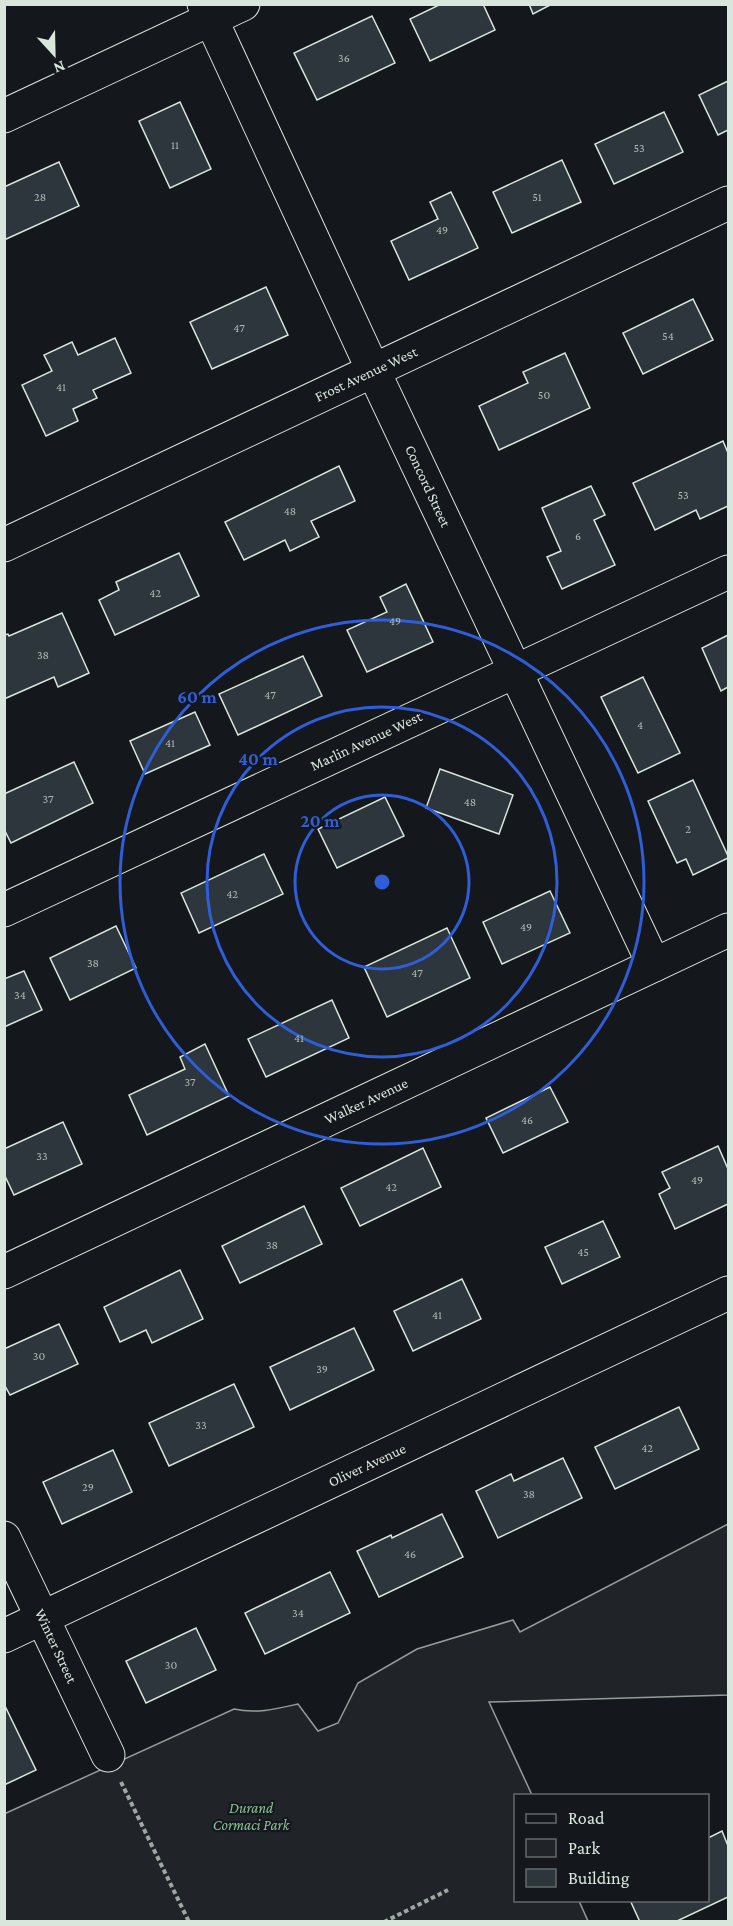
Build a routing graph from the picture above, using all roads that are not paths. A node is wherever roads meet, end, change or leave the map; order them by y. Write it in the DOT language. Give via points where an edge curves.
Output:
graph roads {
  1 [pos="243,4"];
  2 [pos="208,12"];
  3 [pos="4,116"];
  4 [pos="729,203"];
  5 [pos="373,370"];
  6 [pos="4,545"];
  7 [pos="729,573"];
  8 [pos="516,671"];
  9 [pos="4,910"];
  10 [pos="729,930"];
  11 [pos="654,965"];
  12 [pos="4,1272"];
  13 [pos="729,1293"];
  14 [pos="4,1538"];
  15 [pos="43,1618"];
  16 [pos="4,1636"];
  17 [pos="108,1755"];
  1 -- 2 [label="street"];
  2 -- 3 [label="street"];
  2 -- 5 [label="street, Concord Street"];
  4 -- 5 [label="street, Frost Avenue West"];
  5 -- 6 [label="street, Frost Avenue West"];
  5 -- 8 [label="street, Concord Street"];
  7 -- 8 [label="street, Marlin Avenue West"];
  8 -- 9 [label="street, Marlin Avenue West"];
  8 -- 11 [label="street, Concord Street"];
  10 -- 11 [label="street, Walker Avenue"];
  11 -- 12 [label="street, Walker Avenue"];
  13 -- 15 [label="street, Oliver Avenue"];
  14 -- 15 [label="street, Winter Street"];
  15 -- 16 [label="street, Oliver Avenue"];
  15 -- 17 [label="street, Winter Street"];
}
